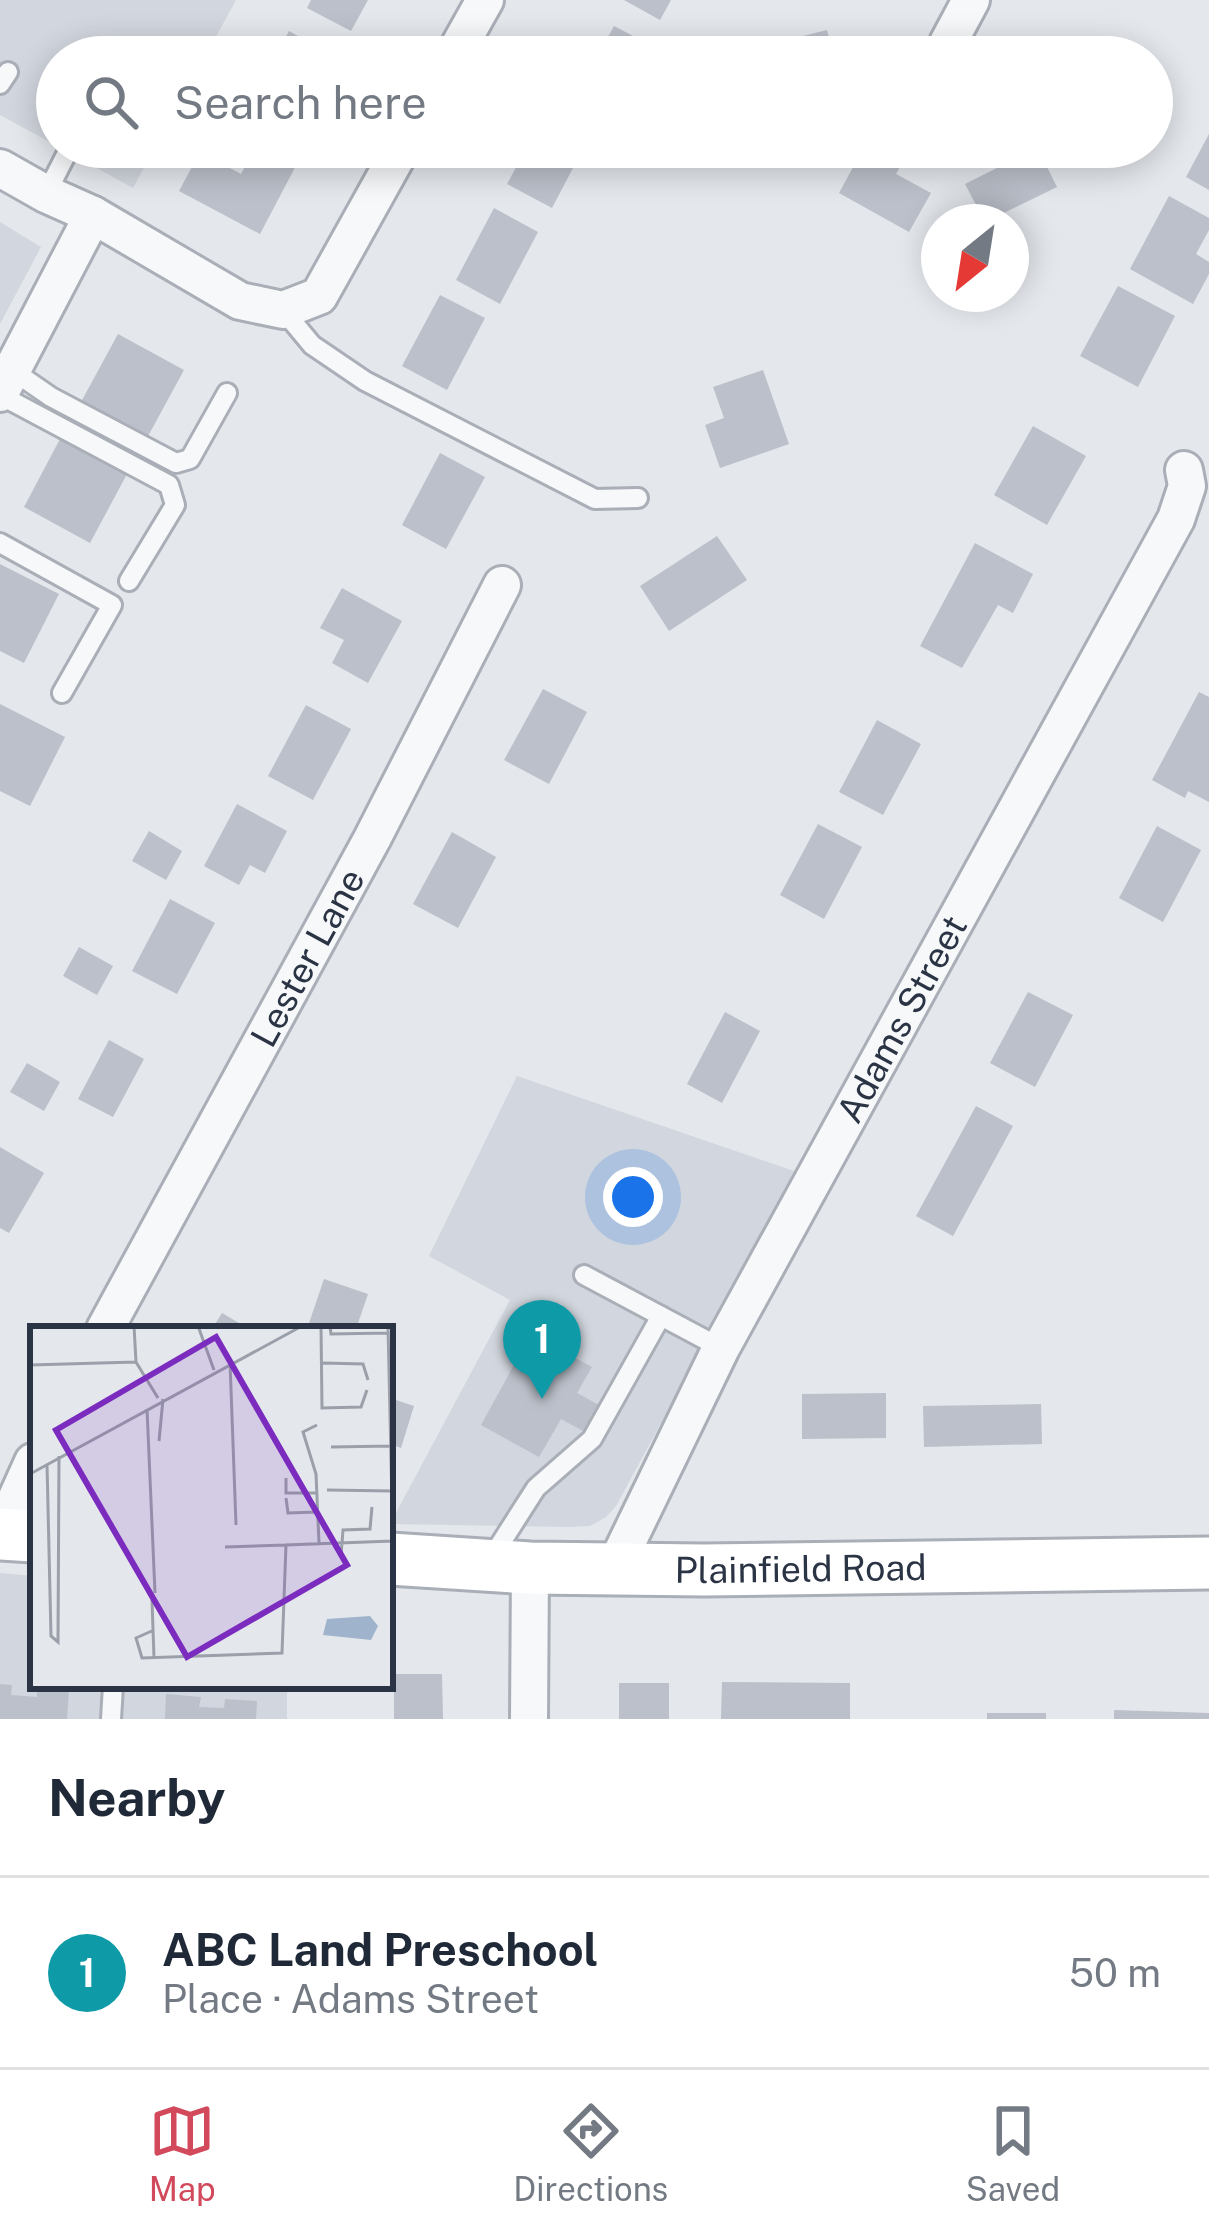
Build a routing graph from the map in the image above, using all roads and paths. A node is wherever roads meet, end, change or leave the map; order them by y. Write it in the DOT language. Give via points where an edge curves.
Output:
graph roads {
  1 [pos="485,0"];
  2 [pos="971,0"];
  3 [pos="465,36"];
  4 [pos="952,36"];
  5 [pos="0,168"];
  6 [pos="59,168"];
  7 [pos="390,168"];
  8 [pos="46,194"];
  9 [pos="93,215"];
  10 [pos="283,310"];
  11 [pos="4,386"];
  12 [pos="227,393"];
  13 [pos="1184,470"];
  14 [pos="638,498"];
  15 [pos="0,543"];
  16 [pos="129,581"];
  17 [pos="502,585"];
  18 [pos="62,693"];
  19 [pos="584,1275"];
  20 [pos="661,1316"];
  21 [pos="107,1326"];
  22 [pos="721,1348"];
  23 [pos="30,1469"];
  24 [pos="13,1534"];
  25 [pos="393,1558"];
  26 [pos="1209,1563"];
  27 [pos="509,1566"];
  28 [pos="614,1568"];
  29 [pos="113,1689"];
  30 [pos="111,1719"];
  31 [pos="529,1719"];
  1 -- 3 [label="street"];
  2 -- 4 [label="street"];
  5 -- 8 [label="street"];
  6 -- 8 [label="lane"];
  7 -- 10 [label="street" via="319,296"];
  8 -- 9 [label="street"];
  9 -- 10 [label="street" via="240,301"];
  9 -- 11 [label="street"];
  10 -- 14 [label="lane" via="312,345 365,381 596,500"];
  11 -- 12 [label="lane" via="51,397 176,463 190,459"];
  11 -- 16 [label="lane" via="169,485 175,506"];
  13 -- 22 [label="street, Adams Street" via="1176,519"];
  15 -- 18 [label="lane" via="112,605"];
  17 -- 21 [label="street, Lester Lane"];
  19 -- 20 [label="lane"];
  20 -- 22 [label="lane"];
  20 -- 27 [label="lane" via="592,1439 536,1489"];
  22 -- 28 [label="street, Adams Street"];
  23 -- 24 [label="street" via="11,1510"];
  25 -- 27 [label="main road, Plainfield Road"];
  26 -- 28 [label="main road, Plainfield Road"];
  27 -- 28 [label="main road, Plainfield Road"];
  27 -- 31 [label="street"];
  29 -- 30 [label="lane"];
}
